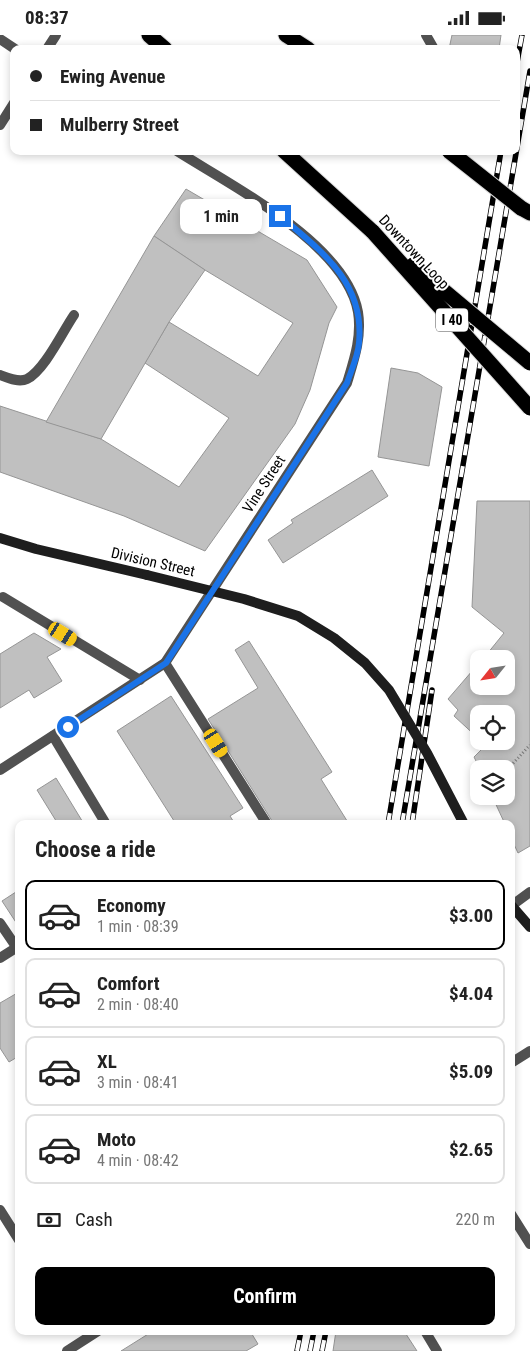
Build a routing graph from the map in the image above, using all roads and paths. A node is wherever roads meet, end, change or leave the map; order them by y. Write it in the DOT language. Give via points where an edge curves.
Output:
graph roads {
  1 [pos="148,35"];
  2 [pos="286,35"];
  3 [pos="160,45"];
  4 [pos="302,45"];
  5 [pos="10,109"];
  6 [pos="0,125"];
  7 [pos="183,155"];
  8 [pos="288,155"];
  9 [pos="454,155"];
  10 [pos="527,212"];
  11 [pos="373,232"];
  12 [pos="74,315"];
  13 [pos="530,363"];
  14 [pos="0,375"];
  15 [pos="530,408"];
  16 [pos="0,538"];
  17 [pos="1,598"];
  18 [pos="166,663"];
  19 [pos="140,680"];
  20 [pos="53,737"];
  21 [pos="530,745"];
  22 [pos="515,761"];
  23 [pos="0,770"];
  24 [pos="104,820"];
  25 [pos="264,820"];
  26 [pos="462,820"];
  27 [pos="530,892"];
  28 [pos="515,902"];
  29 [pos="515,910"];
  30 [pos="0,923"];
  31 [pos="530,927"];
  32 [pos="15,945"];
  33 [pos="15,950"];
  34 [pos="0,958"];
  35 [pos="530,1051"];
  36 [pos="515,1060"];
  37 [pos="0,1210"];
  38 [pos="515,1220"];
  39 [pos="15,1234"];
  40 [pos="530,1244"];
  41 [pos="78,1335"];
  42 [pos="92,1335"];
  43 [pos="427,1335"];
  44 [pos="82,1341"];
  45 [pos="67,1351"];
  46 [pos="437,1351"];
  1 -- 3 [label="highway"];
  2 -- 4 [label="highway"];
  5 -- 6 [label="street"];
  7 -- 18 [label="street, Vine Street" via="280,216 328,257 348,285 358,312 359,344 347,383"];
  8 -- 11 [label="highway, Downtown Loop / I 40"];
  9 -- 10 [label="highway, bridge"];
  11 -- 13 [label="highway, bridge"];
  11 -- 15 [label="highway, Downtown Loop / I 40, bridge"];
  12 -- 14 [label="street" via="39,369 26,379 11,380"];
  16 -- 26 [label="main road, Division Street, bridge" via="298,615 365,663 389,690"];
  17 -- 19 [label="street"];
  18 -- 19 [label="street"];
  18 -- 25 [label="street"];
  19 -- 20 [label="street"];
  20 -- 23 [label="street"];
  20 -- 24 [label="street"];
  21 -- 22 [label="path"];
  27 -- 28 [label="street"];
  29 -- 31 [label="main road"];
  30 -- 32 [label="street"];
  33 -- 34 [label="street"];
  35 -- 36 [label="street"];
  37 -- 39 [label="street"];
  38 -- 40 [label="street"];
  41 -- 44 [label="street"];
  42 -- 44 [label="street"];
  43 -- 46 [label="street"];
  44 -- 45 [label="street"];
}
